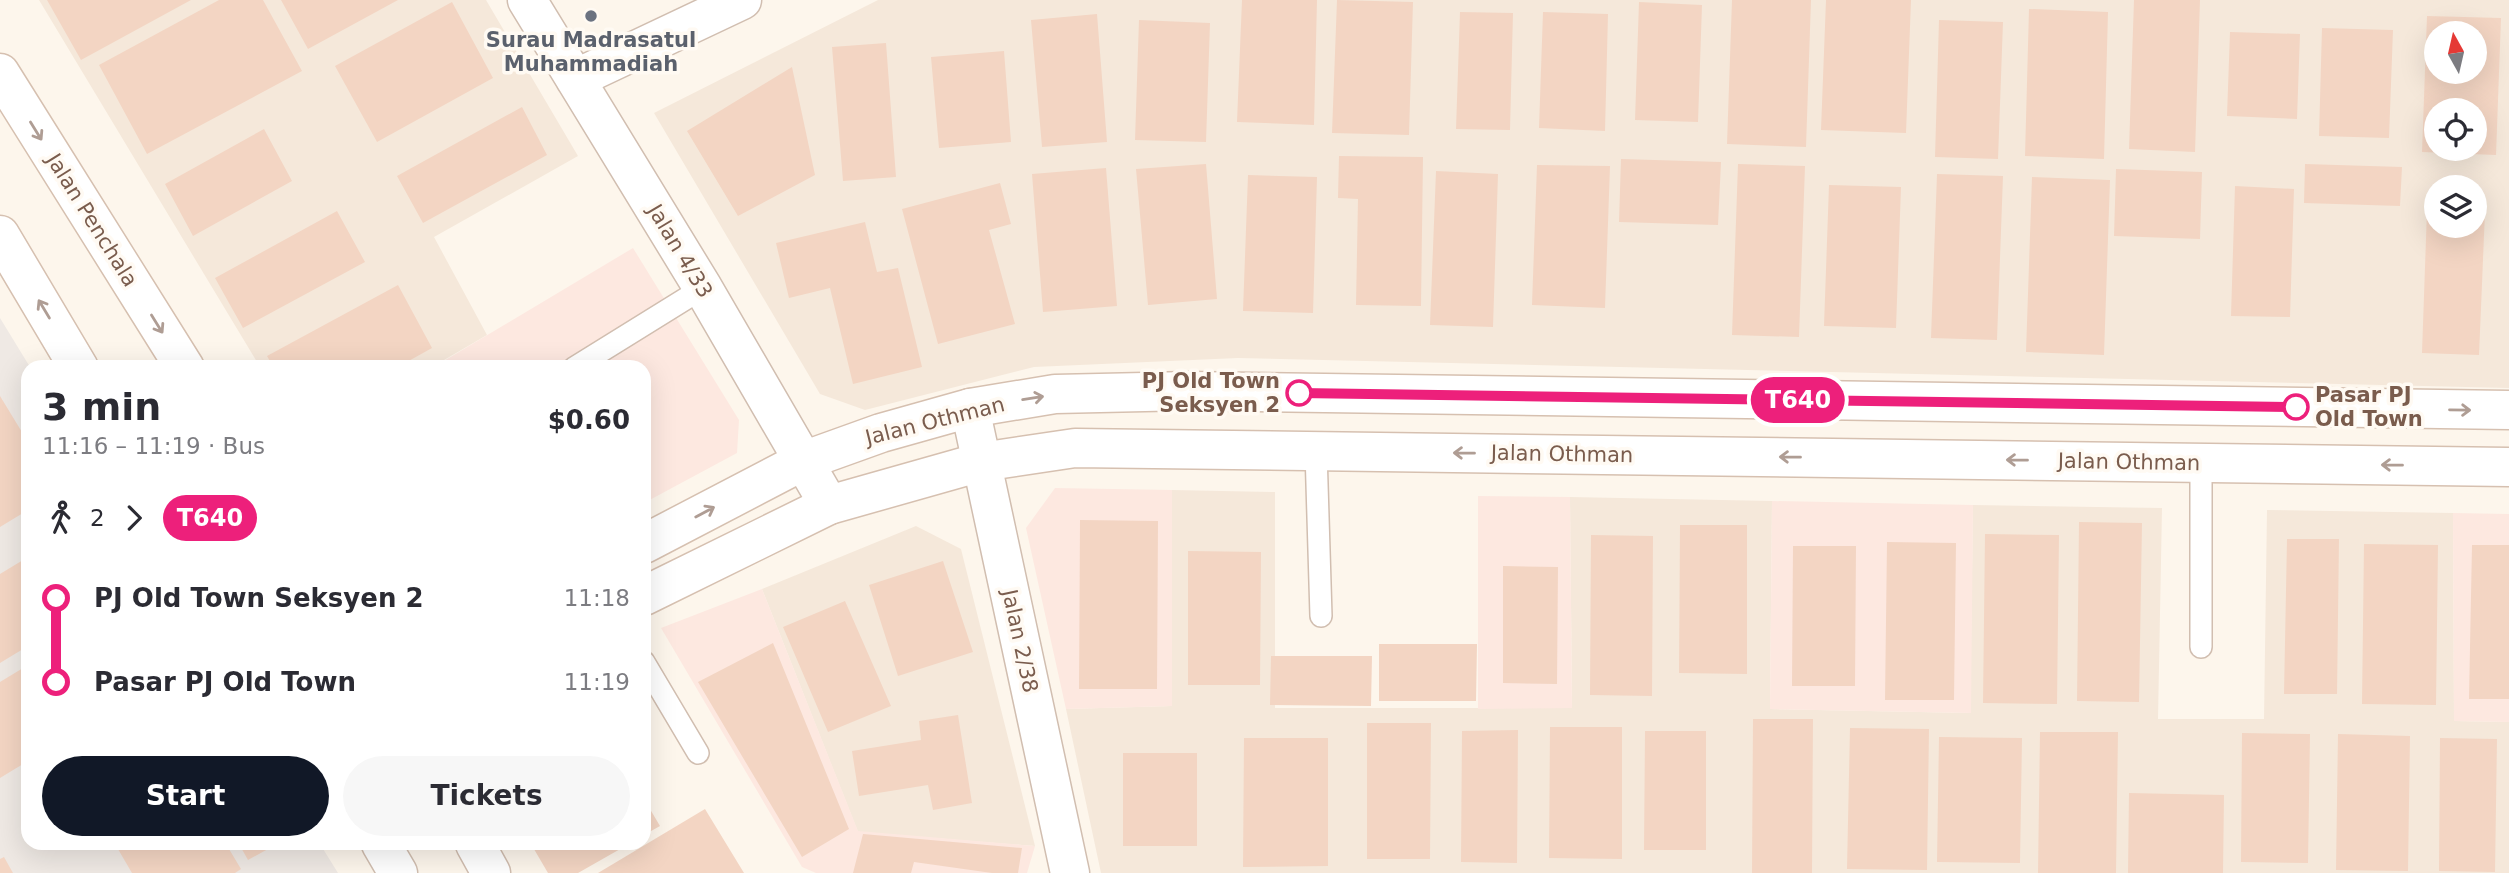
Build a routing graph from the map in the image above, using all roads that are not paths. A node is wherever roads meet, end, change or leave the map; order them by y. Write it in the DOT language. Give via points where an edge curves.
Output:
graph roads {
  1 [pos="527,0"];
  2 [pos="742,0"];
  3 [pos="0,73"];
  4 [pos="575,79"];
  5 [pos="0,235"];
  6 [pos="703,288"];
  7 [pos="74,360"];
  8 [pos="179,360"];
  9 [pos="587,360"];
  10 [pos="970,408"];
  11 [pos="2509,410"];
  12 [pos="1316,450"];
  13 [pos="803,461"];
  14 [pos="981,462"];
  15 [pos="2202,463"];
  16 [pos="2509,467"];
  17 [pos="829,505"];
  18 [pos="651,540"];
  19 [pos="651,593"];
  20 [pos="1321,616"];
  21 [pos="2201,646"];
  22 [pos="651,674"];
  23 [pos="698,753"];
  24 [pos="385,850"];
  25 [pos="478,850"];
  26 [pos="398,873"];
  27 [pos="491,873"];
  28 [pos="1070,873"];
  1 -- 4 [label="main road, Jalan 4/33"];
  2 -- 4 [label="main road"];
  3 -- 8 [label="main road, Jalan Penchala, one-way"];
  4 -- 6 [label="main road, Jalan 4/33"];
  7 -- 5 [label="main road, one-way"];
  6 -- 9 [label="lane"];
  6 -- 13 [label="main road, Jalan 4/33"];
  10 -- 11 [label="main road, Jalan Othman, one-way" via="1055,394 1189,391"];
  10 -- 13 [label="main road, Jalan Othman"];
  10 -- 14 [label="main road, Jalan 2/38"];
  12 -- 14 [label="main road, Jalan Othman" via="1075,448"];
  15 -- 12 [label="main road, Jalan Othman, one-way"];
  12 -- 20 [label="lane"];
  13 -- 17 [label="main road, Jalan 4/33"];
  18 -- 13 [label="main road, Jalan Othman, one-way"];
  14 -- 17 [label="main road, Jalan Othman"];
  14 -- 28 [label="main road, Jalan 2/38"];
  16 -- 15 [label="main road, Jalan Othman, one-way"];
  15 -- 21 [label="lane"];
  17 -- 19 [label="main road, Jalan Othman"];
  22 -- 23 [label="lane"];
  24 -- 26 [label="main road"];
  25 -- 27 [label="main road"];
}
